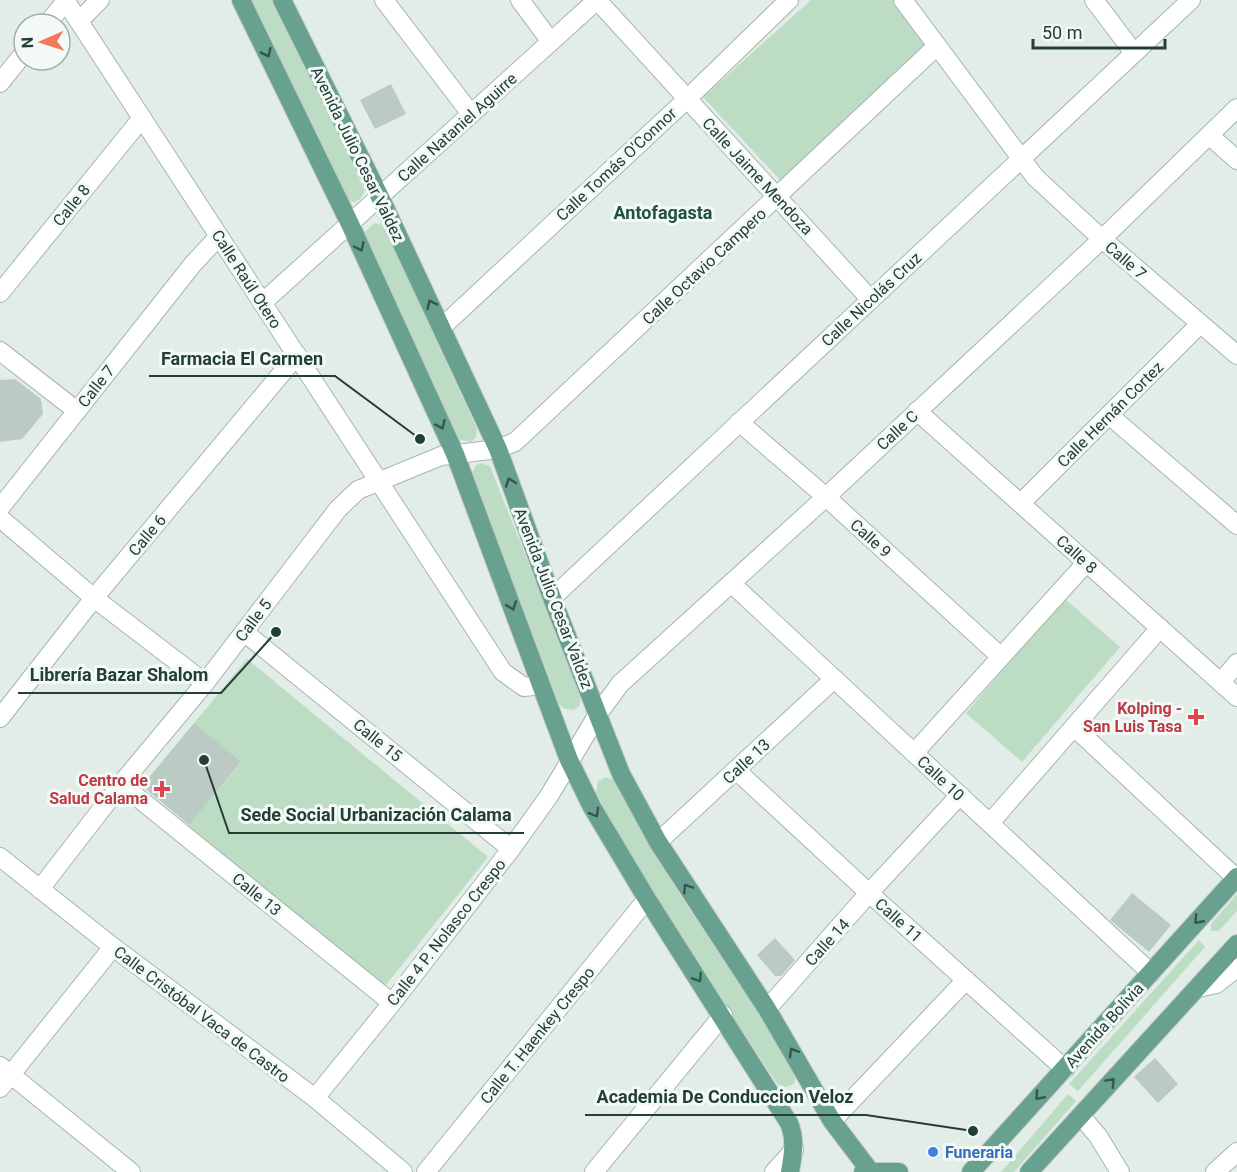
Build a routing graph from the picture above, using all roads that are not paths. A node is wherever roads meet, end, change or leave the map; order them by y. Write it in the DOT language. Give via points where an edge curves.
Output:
graph roads {
  1 [pos="100,0"];
  2 [pos="241,0"];
  3 [pos="384,0"];
  4 [pos="520,0"];
  5 [pos="597,0"];
  6 [pos="789,0"];
  7 [pos="903,0"];
  8 [pos="1094,0"];
  9 [pos="1191,0"];
  10 [pos="65,1"];
  11 [pos="284,1"];
  12 [pos="79,21"];
  13 [pos="551,42"];
  14 [pos="937,46"];
  15 [pos="1134,53"];
  16 [pos="12,68"];
  17 [pos="0,83"];
  18 [pos="687,99"];
  19 [pos="1237,108"];
  20 [pos="471,114"];
  21 [pos="142,118"];
  22 [pos="1209,135"];
  23 [pos="1022,158"];
  24 [pos="1237,160"];
  25 [pos="380,197"];
  26 [pos="778,197"];
  27 [pos="350,225"];
  28 [pos="219,236"];
  29 [pos="1102,239"];
  30 [pos="0,293"];
  31 [pos="871,300"];
  32 [pos="262,303"];
  33 [pos="1200,324"];
  34 [pos="442,327"];
  35 [pos="0,351"];
  36 [pos="297,355"];
  37 [pos="1237,355"];
  38 [pos="77,411"];
  39 [pos="917,411"];
  40 [pos="1109,415"];
  41 [pos="739,422"];
  42 [pos="498,449"];
  43 [pos="455,454"];
  44 [pos="378,480"];
  45 [pos="6,488"];
  46 [pos="826,497"];
  47 [pos="1021,503"];
  48 [pos="0,508"];
  49 [pos="0,518"];
  50 [pos="1237,525"];
  51 [pos="1086,563"];
  52 [pos="732,584"];
  53 [pos="94,598"];
  54 [pos="552,598"];
  55 [pos="1160,628"];
  56 [pos="244,632"];
  57 [pos="1000,656"];
  58 [pos="1237,663"];
  59 [pos="834,679"];
  60 [pos="1221,682"];
  61 [pos="205,683"];
  62 [pos="541,685"];
  63 [pos="1237,697"];
  64 [pos="598,714"];
  65 [pos="0,718"];
  66 [pos="1074,727"];
  67 [pos="915,753"];
  68 [pos="569,760"];
  69 [pos="736,770"];
  70 [pos="121,784"];
  71 [pos="960,795"];
  72 [pos="990,823"];
  73 [pos="658,842"];
  74 [pos="511,849"];
  75 [pos="0,857"];
  76 [pos="1236,877"];
  77 [pos="40,889"];
  78 [pos="869,893"];
  79 [pos="647,898"];
  80 [pos="1237,944"];
  81 [pos="113,947"];
  82 [pos="1237,968"];
  83 [pos="1151,973"];
  84 [pos="966,980"];
  85 [pos="1198,988"];
  86 [pos="392,1003"];
  87 [pos="767,1009"];
  88 [pos="723,1015"];
  89 [pos="1065,1069"];
  90 [pos="4,1076"];
  91 [pos="315,1098"];
  92 [pos="1081,1116"];
  93 [pos="832,1121"];
  94 [pos="794,1150"];
  95 [pos="1237,1152"];
  96 [pos="866,1171"];
  97 [pos="131,1172"];
  98 [pos="403,1172"];
  99 [pos="426,1172"];
  100 [pos="594,1172"];
  101 [pos="774,1172"];
  102 [pos="790,1172"];
  103 [pos="899,1172"];
  104 [pos="971,1172"];
  105 [pos="1029,1172"];
  106 [pos="1120,1172"];
  107 [pos="1215,1172"];
  1 -- 12 [label="street"];
  2 -- 27 [label="main road, one-way"];
  3 -- 20 [label="street"];
  4 -- 13 [label="street"];
  5 -- 13 [label="street, Calle Nataniel Aguirre"];
  5 -- 18 [label="street, Calle Jaime Mendoza"];
  6 -- 18 [label="street, Calle Tomás O'Connor"];
  7 -- 14 [label="street, Calle 7"];
  8 -- 15 [label="street"];
  9 -- 15 [label="street, Calle Nicolás Cruz"];
  10 -- 12 [label="street, Calle Raúl Otero"];
  11 -- 25 [label="main road, Avenida Julio Cesar Valdez"];
  12 -- 21 [label="street, Calle Raúl Otero"];
  13 -- 20 [label="street, Calle Nataniel Aguirre"];
  14 -- 23 [label="street, Calle 7"];
  14 -- 26 [label="street, Calle Octavio Campero"];
  15 -- 23 [label="street, Calle Nicolás Cruz"];
  16 -- 17 [label="street"];
  18 -- 26 [label="street, Calle Jaime Mendoza"];
  18 -- 34 [label="street, Calle Tomás O'Connor"];
  19 -- 22 [label="street, Calle C"];
  20 -- 25 [label="street, Calle Nataniel Aguirre"];
  21 -- 28 [label="street, Calle Raúl Otero"];
  21 -- 30 [label="street, Calle 8"];
  22 -- 24 [label="street"];
  22 -- 29 [label="street, Calle C"];
  23 -- 29 [label="street, Calle 7" via="1035,177"];
  23 -- 31 [label="street, Calle Nicolás Cruz"];
  25 -- 27 [label="street, Calle Nataniel Aguirre"];
  34 -- 25 [label="main road, Avenida Julio Cesar Valdez, one-way"];
  26 -- 31 [label="street, Calle Jaime Mendoza"];
  26 -- 42 [label="street, Calle Octavio Campero" via="515,442"];
  27 -- 32 [label="street, Calle Nataniel Aguirre"];
  27 -- 43 [label="main road, one-way"];
  28 -- 32 [label="street, Calle Raúl Otero"];
  28 -- 38 [label="street, Calle 7"];
  29 -- 33 [label="street, Calle 7"];
  29 -- 39 [label="street, Calle C"];
  31 -- 41 [label="street, Calle Nicolás Cruz"];
  32 -- 36 [label="street, Calle Raúl Otero"];
  33 -- 37 [label="street, Calle 7"];
  33 -- 40 [label="street, Calle Hernán Cortez"];
  34 -- 42 [label="main road, Avenida Julio Cesar Valdez"];
  35 -- 38 [label="street"];
  36 -- 44 [label="street, Calle Raúl Otero"];
  36 -- 53 [label="street, Calle 6"];
  38 -- 45 [label="street, Calle 7"];
  39 -- 46 [label="street, Calle C"];
  39 -- 47 [label="street, Calle 8"];
  40 -- 47 [label="street, Calle Hernán Cortez"];
  40 -- 50 [label="street"];
  41 -- 46 [label="street, Calle 9"];
  41 -- 54 [label="street, Calle Nicolás Cruz"];
  42 -- 43 [label="street, Calle Octavio Campero"];
  54 -- 42 [label="main road, Avenida Julio Cesar Valdez, one-way"];
  43 -- 44 [label="street, Calle 5"];
  43 -- 62 [label="main road, one-way"];
  44 -- 56 [label="street, Calle 5" via="358,489 338,509"];
  44 -- 62 [label="street, Calle Raúl Otero" via="503,672 524,687"];
  45 -- 48 [label="street, Calle 7"];
  46 -- 52 [label="street, Calle C"];
  46 -- 57 [label="street, Calle 9"];
  47 -- 51 [label="street, Calle 8"];
  49 -- 53 [label="street"];
  51 -- 55 [label="street, Calle 8"];
  51 -- 57 [label="street"];
  52 -- 59 [label="street, Calle 10"];
  52 -- 64 [label="street, Calle C" via="620,684"];
  53 -- 61 [label="street"];
  53 -- 65 [label="street, Calle 6"];
  54 -- 64 [label="main road, Avenida Julio Cesar Valdez"];
  55 -- 60 [label="street, Calle 8"];
  55 -- 66 [label="street"];
  56 -- 61 [label="street, Calle 5"];
  56 -- 74 [label="street, Calle 15"];
  57 -- 67 [label="street"];
  58 -- 60 [label="street"];
  59 -- 67 [label="street, Calle 10"];
  59 -- 69 [label="street, Calle 13"];
  60 -- 63 [label="street, Calle 8"];
  61 -- 70 [label="street, Calle 5"];
  62 -- 68 [label="main road"];
  64 -- 68 [label="street, Calle C"];
  64 -- 73 [label="main road, Avenida Julio Cesar Valdez" via="621,774"];
  66 -- 72 [label="street"];
  66 -- 76 [label="street"];
  67 -- 71 [label="street, Calle 10"];
  68 -- 74 [label="street, Calle 4 P. Nolasco Crespo"];
  68 -- 79 [label="main road, one-way" via="592,807"];
  69 -- 73 [label="street, Calle 13"];
  69 -- 78 [label="street, Calle 11"];
  70 -- 77 [label="street, Calle 5"];
  70 -- 86 [label="street, Calle 13"];
  71 -- 72 [label="street, Calle 10"];
  71 -- 78 [label="street, Calle 14"];
  72 -- 83 [label="street, Calle 10"];
  87 -- 73 [label="main road, Avenida Julio Cesar Valdez, one-way"];
  74 -- 86 [label="street, Calle 4 P. Nolasco Crespo"];
  75 -- 77 [label="street, Calle Cristóbal Vaca de Castro"];
  76 -- 83 [label="main road, Avenida Bolivia, one-way"];
  77 -- 81 [label="street, Calle Cristóbal Vaca de Castro"];
  78 -- 84 [label="street, Calle 11"];
  78 -- 87 [label="street, Calle 14"];
  79 -- 88 [label="main road, one-way"];
  79 -- 99 [label="street, Calle T. Haenkey Crespo"];
  80 -- 85 [label="main road"];
  81 -- 90 [label="street"];
  81 -- 91 [label="street, Calle Cristóbal Vaca de Castro"];
  82 -- 85 [label="street" via="1216,984"];
  83 -- 89 [label="main road, Avenida Bolivia"];
  84 -- 89 [label="street, Calle 11"];
  84 -- 93 [label="street"];
  92 -- 85 [label="main road, one-way"];
  86 -- 91 [label="street, Calle 4 P. Nolasco Crespo"];
  93 -- 87 [label="main road, Avenida Julio Cesar Valdez, one-way"];
  88 -- 94 [label="main road" via="789,1123"];
  88 -- 100 [label="street"];
  89 -- 104 [label="main road, Avenida Bolivia, one-way"];
  90 -- 97 [label="street"];
  91 -- 98 [label="street, Calle Cristóbal Vaca de Castro"];
  92 -- 105 [label="main road"];
  92 -- 106 [label="street"];
  93 -- 96 [label="main road, Avenida Julio Cesar Valdez"];
  94 -- 101 [label="street"];
  94 -- 102 [label="main road"];
  95 -- 107 [label="street"];
  96 -- 103 [label="main road"];
}
